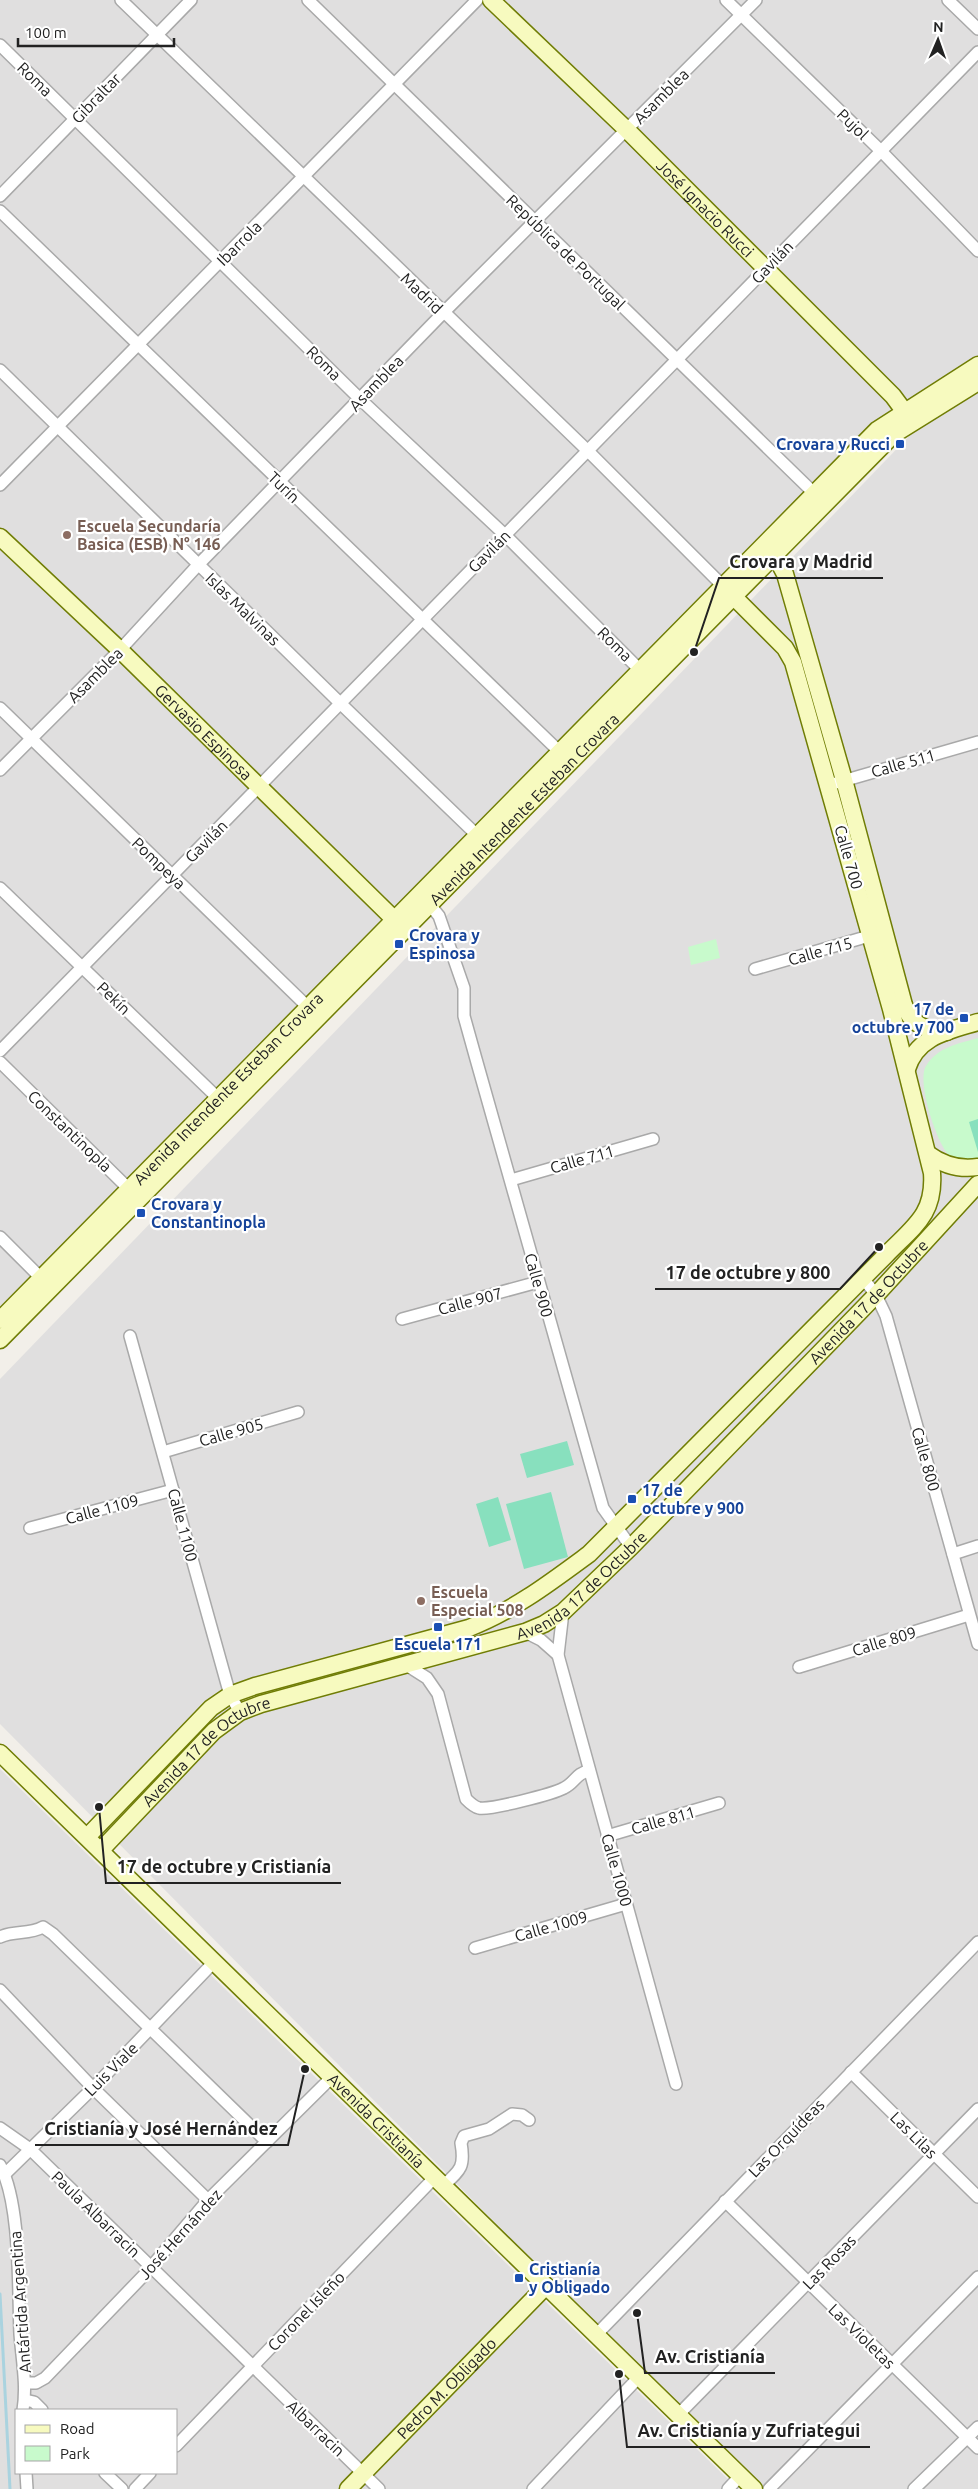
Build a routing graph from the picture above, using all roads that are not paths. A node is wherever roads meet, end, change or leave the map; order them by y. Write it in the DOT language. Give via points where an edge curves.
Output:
graph roads {
  1 [pos="121,0"];
  2 [pos="191,0"];
  3 [pos="308,0"];
  4 [pos="477,0"];
  5 [pos="491,0"];
  6 [pos="726,0"];
  7 [pos="756,0"];
  8 [pos="948,0"];
  9 [pos="742,16"];
  10 [pos="978,29"];
  11 [pos="156,35"];
  12 [pos="0,45"];
  13 [pos="978,52"];
  14 [pos="393,83"];
  15 [pos="76,119"];
  16 [pos="627,130"];
  17 [pos="881,151"];
  18 [pos="304,177"];
  19 [pos="0,196"];
  20 [pos="0,211"];
  21 [pos="535,222"];
  22 [pos="978,251"];
  23 [pos="221,262"];
  24 [pos="766,268"];
  25 [pos="443,314"];
  26 [pos="138,344"];
  27 [pos="677,359"];
  28 [pos="978,365"];
  29 [pos="0,370"];
  30 [pos="978,382"];
  31 [pos="360,399"];
  32 [pos="909,417"];
  33 [pos="57,427"];
  34 [pos="588,451"];
  35 [pos="279,481"];
  36 [pos="0,485"];
  37 [pos="819,499"];
  38 [pos="505,535"];
  39 [pos="0,537"];
  40 [pos="769,549"];
  41 [pos="198,565"];
  42 [pos="728,591"];
  43 [pos="423,618"];
  44 [pos="120,650"];
  45 [pos="645,674"];
  46 [pos="340,703"];
  47 [pos="0,708"];
  48 [pos="32,739"];
  49 [pos="978,742"];
  50 [pos="564,757"];
  51 [pos="0,770"];
  52 [pos="836,782"];
  53 [pos="259,787"];
  54 [pos="483,840"];
  55 [pos="172,876"];
  56 [pos="0,888"];
  57 [pos="430,905"];
  58 [pos="400,924"];
  59 [pos="878,934"];
  60 [pos="82,967"];
  61 [pos="755,969"];
  62 [pos="314,1013"];
  63 [pos="978,1022"];
  64 [pos="947,1032"];
  65 [pos="0,1050"];
  66 [pos="0,1062"];
  67 [pos="907,1069"];
  68 [pos="224,1104"];
  69 [pos="653,1139"];
  70 [pos="928,1154"];
  71 [pos="978,1167"];
  72 [pos="511,1180"];
  73 [pos="978,1184"];
  74 [pos="135,1194"];
  75 [pos="0,1237"];
  76 [pos="863,1278"];
  77 [pos="46,1282"];
  78 [pos="538,1282"];
  79 [pos="876,1295"];
  80 [pos="402,1319"];
  81 [pos="0,1320"];
  82 [pos="130,1336"];
  83 [pos="0,1340"];
  84 [pos="298,1412"];
  85 [pos="163,1452"];
  86 [pos="173,1490"];
  87 [pos="30,1528"];
  88 [pos="615,1528"];
  89 [pos="978,1546"];
  90 [pos="631,1548"];
  91 [pos="954,1554"];
  92 [pos="563,1612"];
  93 [pos="970,1615"];
  94 [pos="487,1621"];
  95 [pos="525,1632"];
  96 [pos="494,1640"];
  97 [pos="978,1644"];
  98 [pos="558,1655"];
  99 [pos="405,1664"];
  100 [pos="799,1667"];
  101 [pos="230,1695"];
  102 [pos="240,1712"];
  103 [pos="0,1753"];
  104 [pos="589,1771"];
  105 [pos="719,1803"];
  106 [pos="607,1836"];
  107 [pos="87,1837"];
  108 [pos="101,1850"];
  109 [pos="626,1904"];
  110 [pos="0,1937"];
  111 [pos="977,1943"];
  112 [pos="475,1948"];
  113 [pos="214,1962"];
  114 [pos="0,1990"];
  115 [pos="150,2029"];
  116 [pos="850,2072"];
  117 [pos="332,2077"];
  118 [pos="676,2084"];
  119 [pos="93,2088"];
  120 [pos="978,2108"];
  121 [pos="529,2120"];
  122 [pos="0,2128"];
  123 [pos="267,2142"];
  124 [pos="30,2150"];
  125 [pos="934,2154"];
  126 [pos="2,2170"];
  127 [pos="440,2181"];
  128 [pos="978,2197"];
  129 [pos="208,2200"];
  130 [pos="725,2201"];
  131 [pos="151,2267"];
  132 [pos="978,2277"];
  133 [pos="808,2283"];
  134 [pos="546,2286"];
  135 [pos="596,2335"];
  136 [pos="253,2366"];
  137 [pos="892,2366"];
  138 [pos="639,2377"];
  139 [pos="25,2383"];
  140 [pos="24,2405"];
  141 [pos="41,2409"];
  142 [pos="678,2415"];
  143 [pos="978,2427"];
  144 [pos="966,2437"];
  145 [pos="178,2444"];
  146 [pos="978,2448"];
  147 [pos="26,2474"];
  148 [pos="106,2474"];
  149 [pos="149,2474"];
  150 [pos="363,2474"];
  151 [pos="740,2476"];
  152 [pos="27,2489"];
  153 [pos="122,2489"];
  154 [pos="135,2489"];
  155 [pos="348,2489"];
  156 [pos="379,2489"];
  157 [pos="533,2489"];
  158 [pos="728,2489"];
  159 [pos="754,2489"];
  160 [pos="769,2489"];
  161 [pos="914,2489"];
  1 -- 11 [label="street, Madrid"];
  2 -- 11 [label="street, Gibraltar"];
  3 -- 14 [label="street, República de Portugal"];
  4 -- 14 [label="street, Ibarrola"];
  5 -- 16 [label="main road, José Ignacio Rucci"];
  6 -- 9 [label="street, Pujol"];
  7 -- 9 [label="street, Asamblea"];
  8 -- 10 [label="street"];
  9 -- 16 [label="street, Asamblea"];
  9 -- 17 [label="street, Pujol"];
  11 -- 15 [label="street, Gibraltar"];
  11 -- 18 [label="street, Madrid"];
  12 -- 15 [label="street, Roma"];
  13 -- 17 [label="street, Gavilán"];
  14 -- 18 [label="street, Ibarrola"];
  14 -- 21 [label="street, República de Portugal"];
  15 -- 19 [label="street, Gibraltar"];
  15 -- 23 [label="street, Roma"];
  16 -- 21 [label="street, Asamblea"];
  16 -- 24 [label="main road, José Ignacio Rucci"];
  17 -- 22 [label="street, Pujol"];
  17 -- 24 [label="street, Gavilán"];
  18 -- 23 [label="street, Ibarrola"];
  18 -- 25 [label="street, Madrid"];
  20 -- 26 [label="street, Turín"];
  21 -- 25 [label="street, Asamblea"];
  21 -- 27 [label="street, República de Portugal"];
  23 -- 26 [label="street, Ibarrola"];
  23 -- 31 [label="street, Roma"];
  24 -- 27 [label="street, Gavilán"];
  24 -- 32 [label="main road, José Ignacio Rucci"];
  25 -- 31 [label="street, Asamblea"];
  25 -- 34 [label="street, Madrid"];
  26 -- 33 [label="street, Ibarrola"];
  26 -- 35 [label="street, Turín"];
  27 -- 34 [label="street, Gavilán"];
  27 -- 37 [label="street, República de Portugal"];
  28 -- 32 [label="main road, Avenida Intendente Esteban Crovara"];
  29 -- 33 [label="street, Islas Malvinas"];
  30 -- 32 [label="main road, Avenida Intendente Esteban Crovara"];
  31 -- 35 [label="street, Asamblea"];
  31 -- 38 [label="street, Roma"];
  32 -- 37 [label="main road, Avenida Intendente Esteban Crovara" via="893,435"];
  33 -- 36 [label="street, Ibarrola"];
  33 -- 41 [label="street, Islas Malvinas"];
  34 -- 38 [label="street, Gavilán"];
  34 -- 42 [label="street, Madrid"];
  35 -- 41 [label="street, Asamblea"];
  35 -- 43 [label="street, Turín"];
  37 -- 40 [label="main road, Avenida Intendente Esteban Crovara"];
  38 -- 43 [label="street, Gavilán"];
  38 -- 45 [label="street, Roma"];
  39 -- 44 [label="main road, Gervasio Espinosa"];
  40 -- 42 [label="main road, Avenida Intendente Esteban Crovara"];
  40 -- 52 [label="main road, Calle 700" via="785,574"];
  41 -- 44 [label="street, Asamblea"];
  41 -- 46 [label="street, Islas Malvinas"];
  42 -- 45 [label="main road, Avenida Intendente Esteban Crovara"];
  42 -- 52 [label="main road, Calle 700" via="790,655"];
  43 -- 46 [label="street, Gavilán"];
  43 -- 50 [label="street, Turín"];
  44 -- 48 [label="street, Asamblea"];
  44 -- 53 [label="main road, Gervasio Espinosa"];
  45 -- 50 [label="main road, Avenida Intendente Esteban Crovara"];
  46 -- 53 [label="street, Gavilán"];
  46 -- 54 [label="street, Islas Malvinas"];
  47 -- 48 [label="street, Pompeya"];
  48 -- 51 [label="street, Asamblea"];
  48 -- 55 [label="street, Pompeya"];
  49 -- 52 [label="street, Calle 511"];
  50 -- 54 [label="main road, Avenida Intendente Esteban Crovara"];
  52 -- 59 [label="main road, Calle 700"];
  53 -- 55 [label="street, Gavilán"];
  53 -- 58 [label="main road, Gervasio Espinosa"];
  54 -- 57 [label="main road, Avenida Intendente Esteban Crovara"];
  54 -- 58 [label="main road, Avenida Intendente Esteban Crovara"];
  55 -- 60 [label="street, Gavilán"];
  55 -- 62 [label="street, Pompeya"];
  56 -- 60 [label="street, Pekín"];
  57 -- 58 [label="main road, Avenida Intendente Esteban Crovara"];
  57 -- 72 [label="street, Calle 900" via="440,916 464,988 464,1016"];
  58 -- 62 [label="main road, Avenida Intendente Esteban Crovara"];
  59 -- 61 [label="street, Calle 715"];
  59 -- 64 [label="main road, Calle 700" via="906,1012 927,1030"];
  59 -- 67 [label="main road, Calle 700"];
  60 -- 65 [label="street, Gavilán"];
  60 -- 68 [label="street, Pekín"];
  62 -- 68 [label="main road, Avenida Intendente Esteban Crovara"];
  63 -- 64 [label="main road"];
  64 -- 67 [label="main road" via="922,1044 910,1058"];
  66 -- 74 [label="street, Constantinopla"];
  67 -- 70 [label="main road, Calle 700"];
  68 -- 74 [label="main road, Avenida Intendente Esteban Crovara"];
  69 -- 72 [label="street, Calle 711"];
  70 -- 71 [label="main road" via="937,1161 956,1167"];
  70 -- 76 [label="main road, Avenida 17 de Octubre" via="933,1185 928,1208"];
  72 -- 78 [label="street, Calle 900"];
  73 -- 79 [label="main road, Avenida 17 de Octubre"];
  74 -- 77 [label="main road, Avenida Intendente Esteban Crovara"];
  75 -- 77 [label="street"];
  76 -- 79 [label="street, Calle 800"];
  76 -- 88 [label="main road, Avenida 17 de Octubre"];
  77 -- 81 [label="main road, Avenida Intendente Esteban Crovara"];
  77 -- 83 [label="main road, Avenida Intendente Esteban Crovara"];
  78 -- 80 [label="street, Calle 907"];
  78 -- 88 [label="street, Calle 900" via="603,1508"];
  79 -- 90 [label="main road, Avenida 17 de Octubre"];
  79 -- 91 [label="street, Calle 800" via="886,1316"];
  82 -- 85 [label="street, Calle 1100"];
  84 -- 85 [label="street, Calle 905"];
  85 -- 86 [label="street, Calle 1100"];
  86 -- 87 [label="street, Calle 1109"];
  86 -- 101 [label="street, Calle 1100"];
  88 -- 90 [label="street, Calle 900"];
  88 -- 94 [label="main road, Avenida 17 de Octubre" via="589,1554 551,1582"];
  89 -- 91 [label="street"];
  90 -- 92 [label="main road, Avenida 17 de Octubre"];
  91 -- 93 [label="street, Calle 800"];
  92 -- 95 [label="main road, Avenida 17 de Octubre"];
  92 -- 98 [label="street, Calle 1000"];
  93 -- 97 [label="street, Calle 800"];
  93 -- 100 [label="street, Calle 809"];
  94 -- 96 [label="street"];
  94 -- 101 [label="main road, Avenida 17 de Octubre"];
  95 -- 96 [label="main road, Avenida 17 de Octubre"];
  95 -- 98 [label="street" via="541,1640"];
  96 -- 99 [label="main road, Avenida 17 de Octubre"];
  98 -- 104 [label="street, Calle 1000"];
  99 -- 102 [label="main road, Avenida 17 de Octubre"];
  99 -- 104 [label="street" via="427,1678 438,1694 466,1799 475,1806 486,1808 557,1791 567,1786 580,1772"];
  101 -- 102 [label="street, Calle 1100"];
  101 -- 107 [label="main road, Avenida 17 de Octubre" via="201,1717"];
  102 -- 108 [label="main road, Avenida 17 de Octubre" via="214,1731"];
  103 -- 107 [label="main road, Avenida Cristianía"];
  104 -- 106 [label="street, Calle 1000"];
  105 -- 106 [label="street, Calle 811"];
  106 -- 109 [label="street, Calle 1000"];
  107 -- 108 [label="main road, Avenida Cristianía"];
  108 -- 113 [label="main road, Avenida Cristianía"];
  109 -- 112 [label="street, Calle 1009"];
  109 -- 118 [label="street, Calle 1000"];
  110 -- 115 [label="street" via="42,1927 48,1930"];
  111 -- 116 [label="street, Las Orquídeas"];
  113 -- 115 [label="street, Luis Viale"];
  113 -- 117 [label="main road, Avenida Cristianía"];
  114 -- 119 [label="street"];
  115 -- 119 [label="street, Luis Viale"];
  115 -- 123 [label="street"];
  116 -- 125 [label="street, Las Lilas"];
  116 -- 130 [label="street, Las Orquídeas"];
  117 -- 123 [label="street, José Hernández"];
  117 -- 127 [label="main road, Avenida Cristianía"];
  119 -- 124 [label="street, Luis Viale"];
  119 -- 129 [label="street"];
  120 -- 125 [label="street, Las Rosas"];
  121 -- 127 [label="street, Coronel Isleño" via="512,2114 489,2129 464,2136 461,2143 462,2165"];
  122 -- 124 [label="street, Paula Albarracin"];
  123 -- 129 [label="street, José Hernández"];
  124 -- 126 [label="street, Luis Viale"];
  124 -- 131 [label="street, Paula Albarracin"];
  125 -- 128 [label="street, Las Lilas"];
  125 -- 133 [label="street, Las Rosas"];
  126 -- 139 [label="street, Antártida Argentina" via="14,2207"];
  127 -- 134 [label="main road, Avenida Cristianía"];
  127 -- 136 [label="street, Coronel Isleño"];
  129 -- 131 [label="street, José Hernández"];
  130 -- 133 [label="street, Las Violetas"];
  130 -- 135 [label="street, Las Orquídeas"];
  131 -- 136 [label="street, Paula Albarracin"];
  131 -- 139 [label="street, José Hernández" via="45,2378 36,2383"];
  132 -- 137 [label="street"];
  133 -- 137 [label="street, Las Violetas"];
  133 -- 142 [label="street, Las Rosas"];
  134 -- 135 [label="main road, Avenida Cristianía"];
  134 -- 150 [label="main road, Pedro M. Obligado"];
  135 -- 138 [label="main road, Avenida Cristianía"];
  136 -- 145 [label="street, Coronel Isleño"];
  136 -- 150 [label="street, Albarracin"];
  137 -- 144 [label="street, Las Violetas"];
  137 -- 160 [label="street"];
  138 -- 142 [label="main road, Avenida Cristianía"];
  138 -- 157 [label="street"];
  139 -- 140 [label="street, Antártida Argentina"];
  140 -- 141 [label="street" via="34,2402"];
  142 -- 151 [label="main road, Avenida Cristianía"];
  143 -- 144 [label="street"];
  144 -- 146 [label="street, Las Violetas"];
  144 -- 161 [label="street"];
  147 -- 152 [label="street"];
  148 -- 153 [label="street"];
  149 -- 154 [label="street"];
  150 -- 155 [label="main road, Pedro M. Obligado"];
  150 -- 156 [label="street, Albarracin"];
  151 -- 158 [label="street"];
  151 -- 159 [label="main road, Avenida Cristianía"];
}
